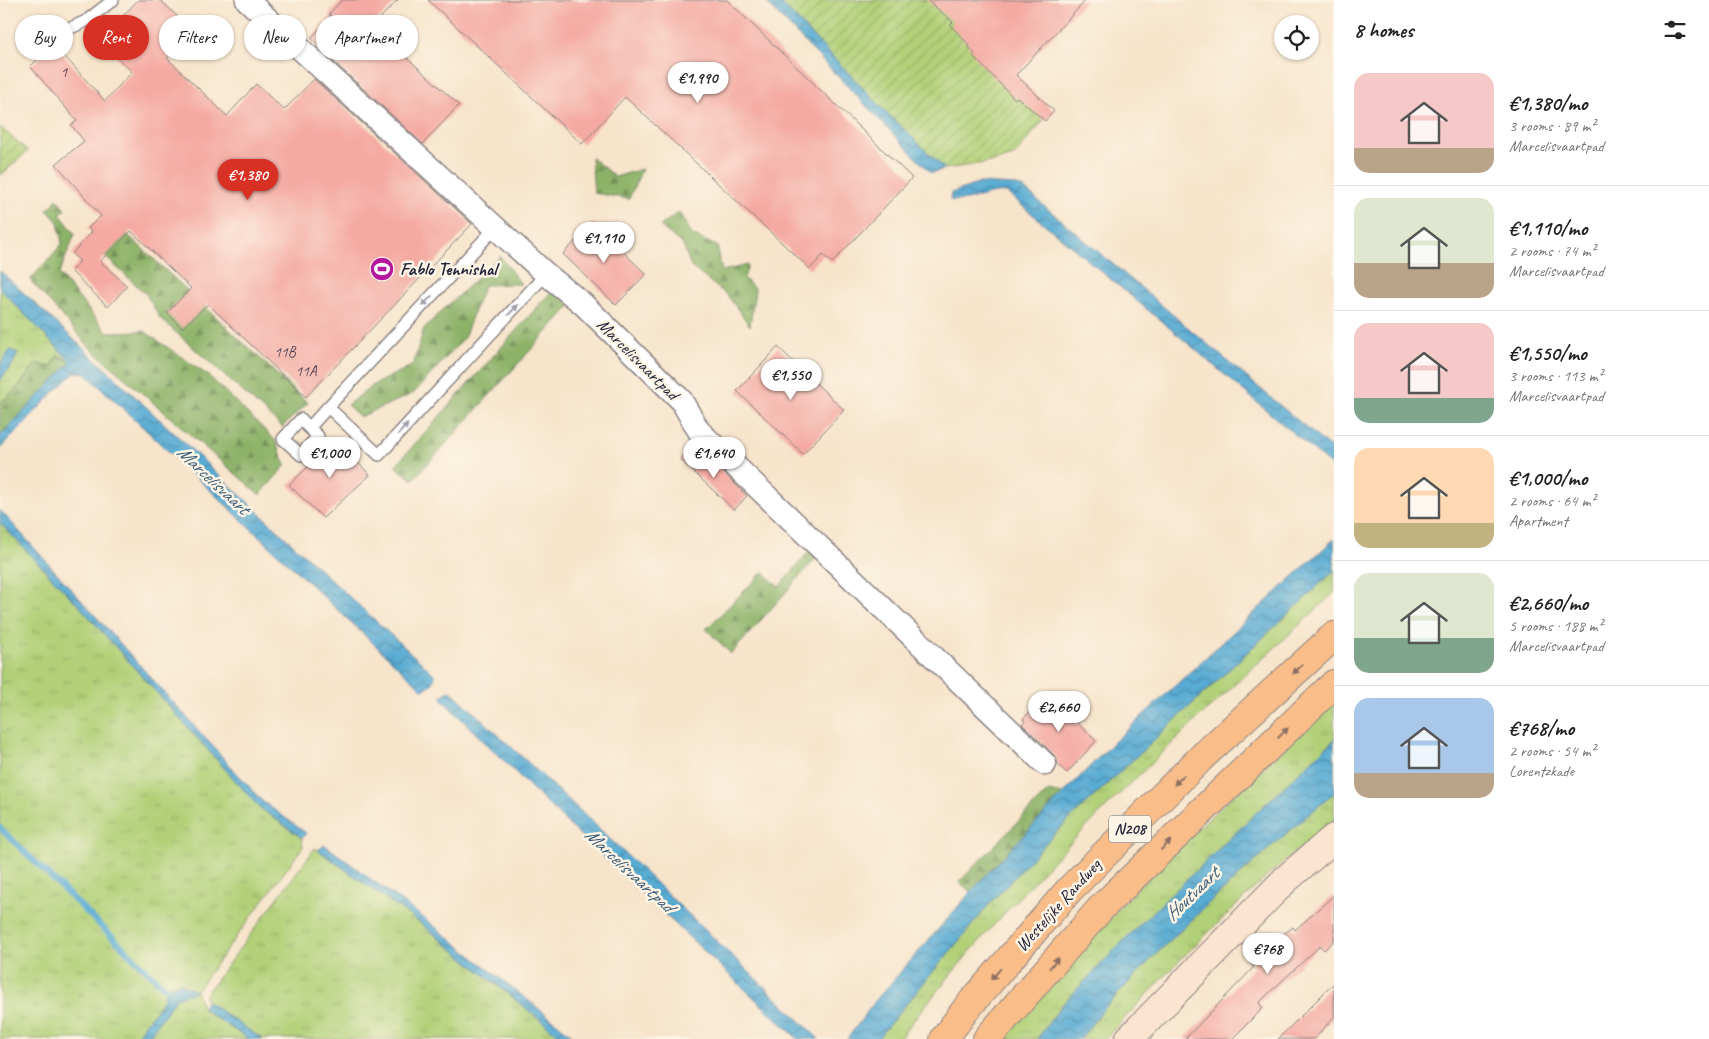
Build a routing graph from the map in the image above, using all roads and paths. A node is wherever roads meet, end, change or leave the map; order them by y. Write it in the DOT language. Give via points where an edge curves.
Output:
graph roads {
  1 [pos="113,0"];
  2 [pos="247,0"];
  3 [pos="73,27"];
  4 [pos="496,227"];
  5 [pos="546,274"];
  6 [pos="328,407"];
  7 [pos="309,428"];
  8 [pos="1334,636"];
  9 [pos="1334,684"];
  10 [pos="1045,764"];
  11 [pos="1334,838"];
  12 [pos="944,1039"];
  13 [pos="987,1039"];
  14 [pos="1129,1039"];
  1 -- 3 [label="lane"];
  2 -- 4 [label="street, Marcelisvaartpad"];
  4 -- 5 [label="street, Marcelisvaartpad"];
  4 -- 6 [label="lane, one-way"];
  6 -- 5 [label="lane, one-way" via="379,455"];
  5 -- 10 [label="street, Marcelisvaartpad" via="583,304 681,400 700,431"];
  6 -- 7 [label="lane"];
  8 -- 12 [label="main road, Westelijke Randweg / N208, one-way" via="1204,755 1070,889"];
  13 -- 9 [label="main road, Westelijke Randweg / N208, one-way" via="1102,907"];
  11 -- 14 [label="street" via="1285,880"];
}
